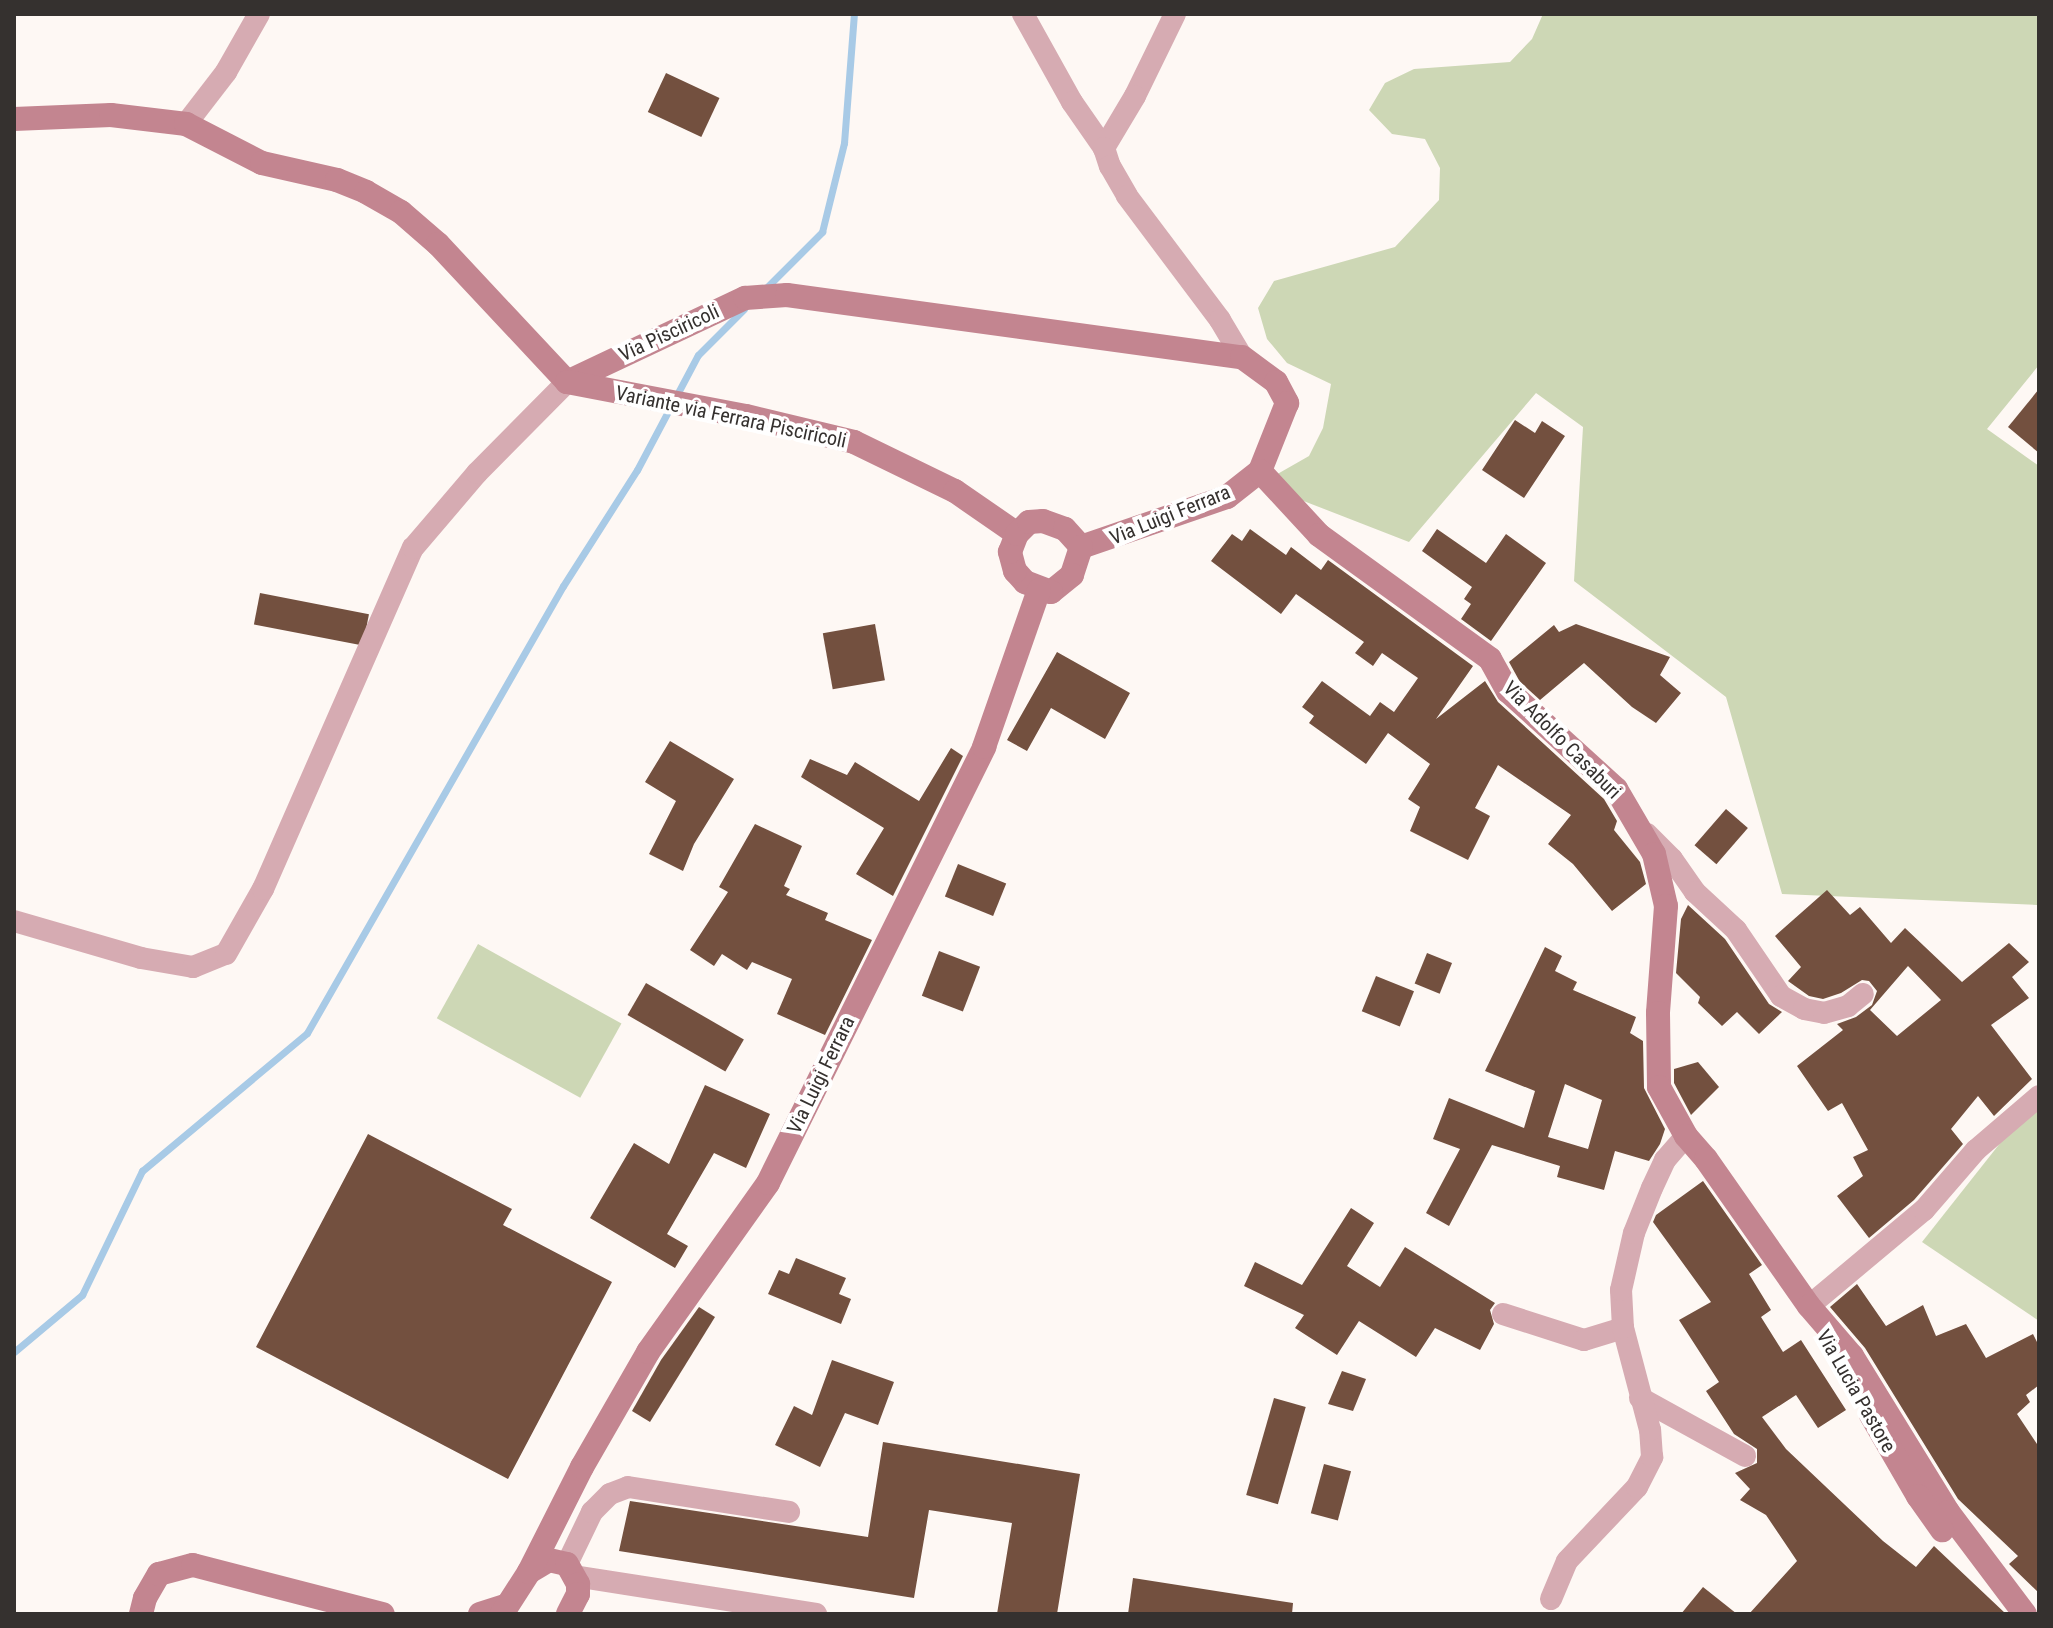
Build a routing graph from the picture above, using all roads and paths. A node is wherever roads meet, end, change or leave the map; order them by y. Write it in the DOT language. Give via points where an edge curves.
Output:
graph roads {
  1 [pos="259,14"];
  2 [pos="1023,14"];
  3 [pos="1175,14"];
  4 [pos="14,119"];
  5 [pos="186,124"];
  6 [pos="1104,148"];
  7 [pos="1242,357"];
  8 [pos="567,382"];
  9 [pos="1260,471"];
  10 [pos="1017,534"];
  11 [pos="1081,547"];
  12 [pos="1039,590"];
  13 [pos="1636,823"];
  14 [pos="14,921"];
  15 [pos="1863,994"];
  16 [pos="2039,1096"];
  17 [pos="1686,1136"];
  18 [pos="1809,1306"];
  19 [pos="1503,1314"];
  20 [pos="1623,1328"];
  21 [pos="1640,1398"];
  22 [pos="1745,1456"];
  23 [pos="789,1512"];
  24 [pos="551,1532"];
  25 [pos="566,1566"];
  26 [pos="529,1572"];
  27 [pos="604,1580"];
  28 [pos="1551,1599"];
  29 [pos="571,1608"];
  30 [pos="504,1609"];
  31 [pos="141,1614"];
  32 [pos="383,1614"];
  33 [pos="480,1614"];
  34 [pos="816,1614"];
  35 [pos="2025,1614"];
  1 -- 5 [label="street" via="226,72"];
  2 -- 6 [label="street"];
  3 -- 6 [label="street"];
  4 -- 5 [label="street" via="111,115"];
  5 -- 8 [label="street" via="262,163 337,180 401,212 438,244"];
  6 -- 7 [label="street" via="1127,196"];
  7 -- 8 [label="street, Via Pisciricoli" via="787,295 745,298"];
  7 -- 9 [label="street" via="1276,382 1287,403"];
  8 -- 10 [label="street, Variante via Ferrara Pisciricoli" via="854,442 955,491"];
  8 -- 14 [label="street" via="477,473 413,548 263,889 226,954 193,967 141,958"];
  9 -- 11 [label="street, Via Luigi Ferrara" via="1227,497"];
  9 -- 13 [label="street, Via Adolfo Casaburi" via="1319,535 1490,659 1508,691 1616,789"];
  10 -- 11 [label="street" via="1029,522 1043,521 1065,529"];
  10 -- 12 [label="street" via="1010,552 1015,571"];
  11 -- 12 [label="street" via="1065,583 1051,592"];
  12 -- 24 [label="street, Via Luigi Ferrara" via="984,747 768,1183 648,1352"];
  13 -- 15 [label="street" via="1695,892 1736,930 1781,996 1824,1013 1848,1006"];
  13 -- 17 [label="street, Via Adolfo Casaburi" via="1654,854 1666,906 1659,1087"];
  16 -- 18 [label="street" via="1976,1150 1924,1210"];
  17 -- 18 [label="street, Via Adolfo Casaburi"];
  17 -- 20 [label="street" via="1665,1160 1634,1233 1621,1290"];
  18 -- 35 [label="street, Via Lucia Pastore" via="1852,1356 1948,1512"];
  19 -- 20 [label="street" via="1584,1340"];
  20 -- 21 [label="street"];
  21 -- 22 [label="street"];
  21 -- 28 [label="street" via="1652,1457 1637,1487 1567,1561"];
  23 -- 25 [label="street" via="628,1487 610,1494 592,1512"];
  24 -- 25 [label="street"];
  24 -- 26 [label="street, Via Luigi Ferrara"];
  25 -- 26 [label="street" via="539,1564"];
  25 -- 27 [label="street"];
  25 -- 29 [label="street" via="578,1594"];
  26 -- 30 [label="street, Via Luigi Ferrara"];
  27 -- 29 [label="street"];
  27 -- 34 [label="street"];
  30 -- 33 [label="street"];
  31 -- 32 [label="street" via="159,1574 193,1565"];
}
